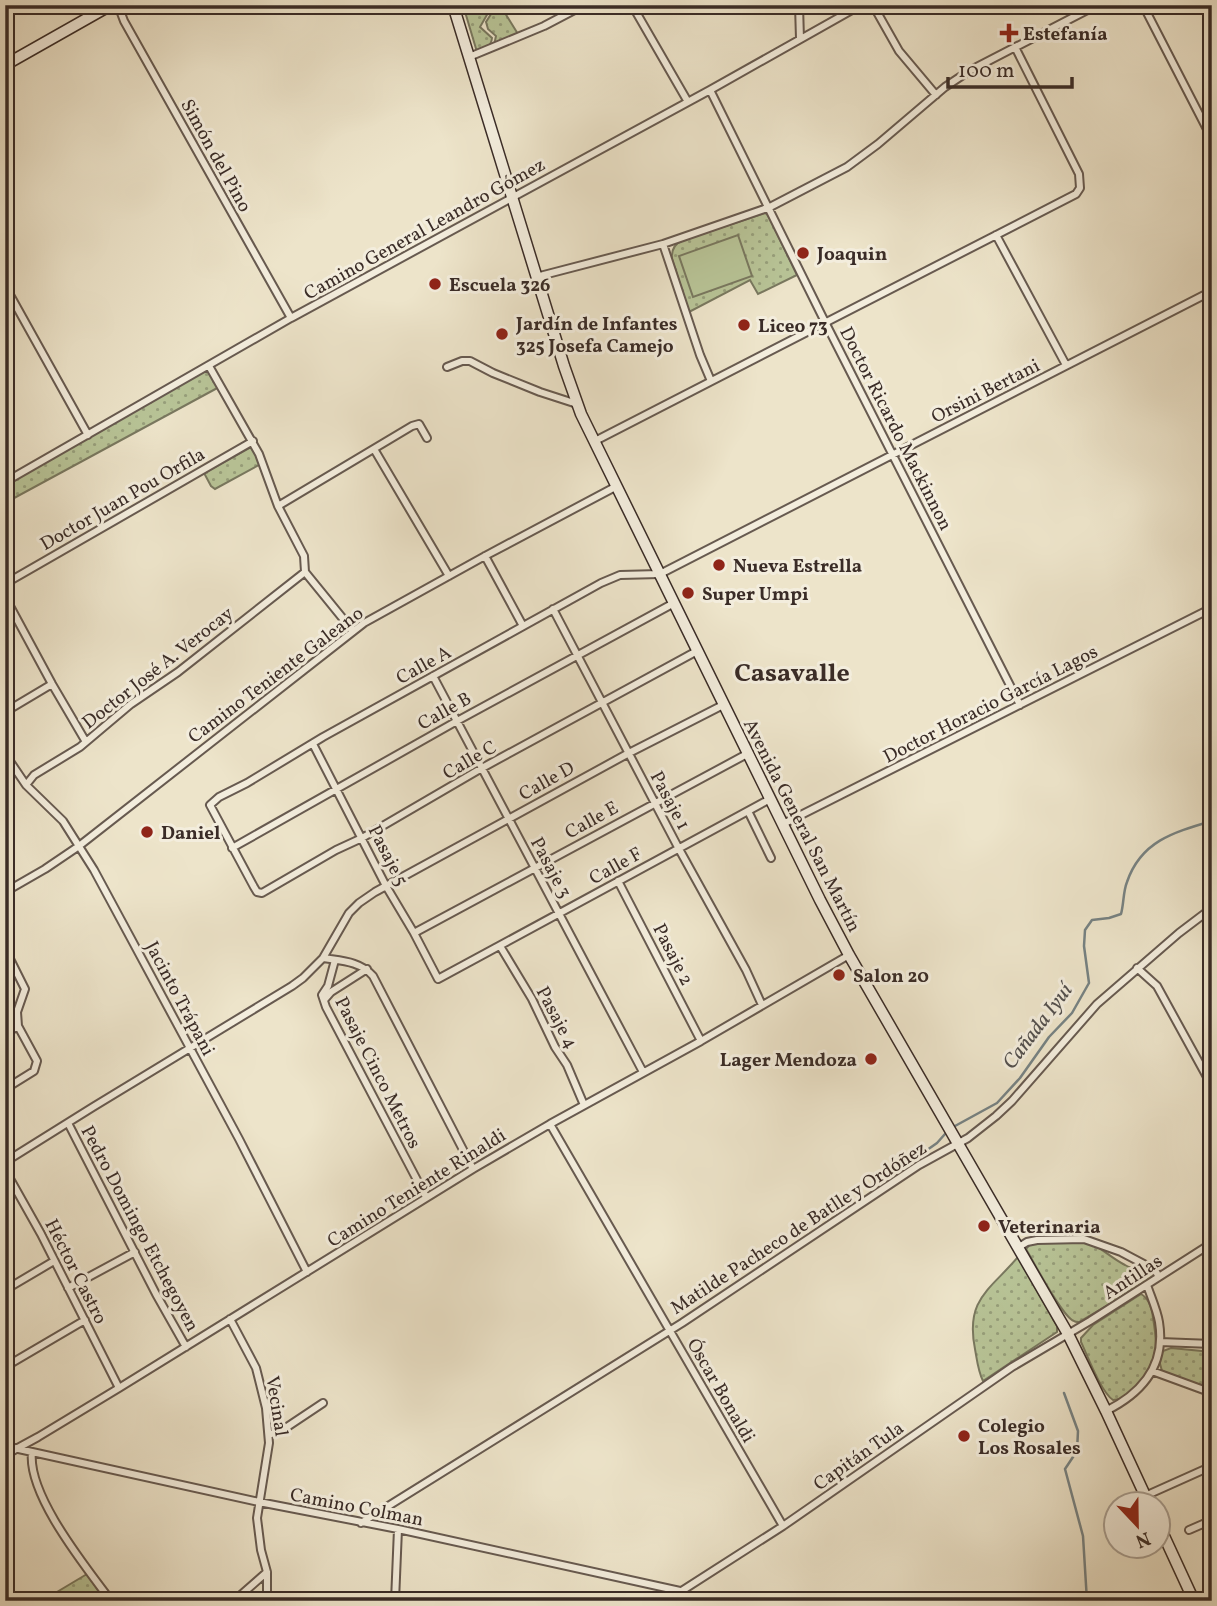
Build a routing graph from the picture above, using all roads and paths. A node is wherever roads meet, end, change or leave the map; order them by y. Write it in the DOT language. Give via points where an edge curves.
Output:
graph roads {
  1 [pos="111,5"];
  2 [pos="118,5"];
  3 [pos="453,5"];
  4 [pos="584,5"];
  5 [pos="632,5"];
  6 [pos="799,5"];
  7 [pos="861,5"];
  8 [pos="873,5"];
  9 [pos="1097,5"];
  10 [pos="1143,5"];
  11 [pos="800,39"];
  12 [pos="1015,47"];
  13 [pos="469,57"];
  14 [pos="5,65"];
  15 [pos="710,90"];
  16 [pos="936,95"];
  17 [pos="688,102"];
  18 [pos="1212,139"];
  19 [pos="513,198"];
  20 [pos="769,207"];
  21 [pos="996,235"];
  22 [pos="663,244"];
  23 [pos="536,277"];
  24 [pos="5,286"];
  25 [pos="1212,291"];
  26 [pos="291,318"];
  27 [pos="825,322"];
  28 [pos="209,366"];
  29 [pos="1066,366"];
  30 [pos="447,367"];
  31 [pos="710,381"];
  32 [pos="577,404"];
  33 [pos="88,435"];
  34 [pos="427,438"];
  35 [pos="253,441"];
  36 [pos="595,441"];
  37 [pos="374,449"];
  38 [pos="893,455"];
  39 [pos="5,482"];
  40 [pos="617,486"];
  41 [pos="278,506"];
  42 [pos="485,556"];
  43 [pos="305,572"];
  44 [pos="660,574"];
  45 [pos="449,576"];
  46 [pos="6,584"];
  47 [pos="5,597"];
  48 [pos="674,603"];
  49 [pos="1212,608"];
  50 [pos="553,609"];
  51 [pos="523,626"];
  52 [pos="353,631"];
  53 [pos="697,651"];
  54 [pos="578,655"];
  55 [pos="433,676"];
  56 [pos="52,684"];
  57 [pos="603,702"];
  58 [pos="723,705"];
  59 [pos="1020,705"];
  60 [pos="5,712"];
  61 [pos="457,721"];
  62 [pos="86,742"];
  63 [pos="313,744"];
  64 [pos="629,753"];
  65 [pos="5,754"];
  66 [pos="747,754"];
  67 [pos="482,768"];
  68 [pos="26,785"];
  69 [pos="336,789"];
  70 [pos="770,799"];
  71 [pos="654,803"];
  72 [pos="748,811"];
  73 [pos="508,818"];
  74 [pos="783,824"];
  75 [pos="362,838"];
  76 [pos="79,846"];
  77 [pos="232,848"];
  78 [pos="678,849"];
  79 [pos="771,858"];
  80 [pos="535,869"];
  81 [pos="618,881"];
  82 [pos="386,886"];
  83 [pos="5,892"];
  84 [pos="1212,908"];
  85 [pos="559,914"];
  86 [pos="414,933"];
  87 [pos="500,946"];
  88 [pos="5,949"];
  89 [pos="849,955"];
  90 [pos="323,958"];
  91 [pos="335,960"];
  92 [pos="1137,968"];
  93 [pos="367,969"];
  94 [pos="438,979"];
  95 [pos="324,1000"];
  96 [pos="762,1005"];
  97 [pos="18,1026"];
  98 [pos="5,1034"];
  99 [pos="701,1041"];
  100 [pos="190,1049"];
  101 [pos="643,1072"];
  102 [pos="1212,1086"];
  103 [pos="5,1089"];
  104 [pos="584,1105"];
  105 [pos="68,1123"];
  106 [pos="550,1124"];
  107 [pos="958,1144"];
  108 [pos="5,1162"];
  109 [pos="473,1169"];
  110 [pos="5,1170"];
  111 [pos="426,1197"];
  112 [pos="1212,1243"];
  113 [pos="1019,1247"];
  114 [pos="135,1252"];
  115 [pos="54,1261"];
  116 [pos="307,1272"];
  117 [pos="1159,1277"];
  118 [pos="1147,1285"];
  119 [pos="68,1288"];
  120 [pos="5,1290"];
  121 [pos="230,1319"];
  122 [pos="85,1320"];
  123 [pos="669,1330"];
  124 [pos="1068,1334"];
  125 [pos="1160,1342"];
  126 [pos="1212,1345"];
  127 [pos="186,1347"];
  128 [pos="10,1364"];
  129 [pos="1152,1371"];
  130 [pos="119,1388"];
  131 [pos="1212,1393"];
  132 [pos="323,1403"];
  133 [pos="1106,1411"];
  134 [pos="269,1435"];
  135 [pos="5,1446"];
  136 [pos="16,1449"];
  137 [pos="32,1452"];
  138 [pos="5,1455"];
  139 [pos="1212,1466"];
  140 [pos="1142,1490"];
  141 [pos="1166,1490"];
  142 [pos="259,1502"];
  143 [pos="1212,1520"];
  144 [pos="361,1523"];
  145 [pos="783,1526"];
  146 [pos="398,1530"];
  147 [pos="1189,1530"];
  148 [pos="1172,1554"];
  149 [pos="267,1572"];
  150 [pos="680,1591"];
  151 [pos="111,1601"];
  152 [pos="234,1601"];
  153 [pos="267,1601"];
  154 [pos="395,1601"];
  155 [pos="666,1601"];
  156 [pos="701,1601"];
  157 [pos="1194,1601"];
  1 -- 14 [label="main road"];
  2 -- 26 [label="street, Simón del Pino"];
  3 -- 13 [label="main road, Avenida General San Martín"];
  4 -- 13 [label="street"];
  5 -- 17 [label="street"];
  6 -- 11 [label="street"];
  7 -- 11 [label="street, Camino General Leandro Gómez"];
  8 -- 16 [label="street" via="899,51"];
  9 -- 12 [label="street"];
  10 -- 18 [label="street"];
  11 -- 15 [label="street, Camino General Leandro Gómez"];
  12 -- 16 [label="street"];
  12 -- 21 [label="street" via="1079,174 1080,188"];
  13 -- 19 [label="main road, Avenida General San Martín"];
  15 -- 17 [label="street, Camino General Leandro Gómez"];
  15 -- 20 [label="street, Doctor Ricardo Mackinnon"];
  16 -- 20 [label="street" via="847,167"];
  17 -- 19 [label="street, Camino General Leandro Gómez"];
  19 -- 23 [label="main road, Avenida General San Martín"];
  19 -- 26 [label="street, Camino General Leandro Gómez"];
  20 -- 22 [label="street"];
  20 -- 27 [label="street, Doctor Ricardo Mackinnon"];
  21 -- 27 [label="street"];
  21 -- 29 [label="street"];
  22 -- 23 [label="street"];
  22 -- 31 [label="street"];
  23 -- 32 [label="main road, Avenida General San Martín"];
  24 -- 33 [label="street"];
  25 -- 29 [label="street, Orsini Bertani"];
  26 -- 28 [label="street, Camino General Leandro Gómez"];
  27 -- 31 [label="street"];
  27 -- 38 [label="street, Doctor Ricardo Mackinnon"];
  28 -- 33 [label="street, Camino General Leandro Gómez"];
  28 -- 35 [label="street"];
  29 -- 38 [label="street, Orsini Bertani"];
  30 -- 32 [label="street" via="470,361"];
  31 -- 36 [label="street"];
  32 -- 36 [label="main road, Avenida General San Martín"];
  33 -- 39 [label="street, Camino General Leandro Gómez"];
  34 -- 37 [label="street" via="419,424"];
  35 -- 41 [label="street"];
  35 -- 46 [label="street, Doctor Juan Pou Orfila"];
  36 -- 40 [label="main road, Avenida General San Martín"];
  37 -- 41 [label="street"];
  37 -- 45 [label="street"];
  38 -- 44 [label="street, Orsini Bertani"];
  38 -- 59 [label="street, Doctor Ricardo Mackinnon"];
  40 -- 42 [label="street, Camino Teniente Galeano"];
  40 -- 44 [label="main road, Avenida General San Martín"];
  41 -- 43 [label="street" via="304,556"];
  42 -- 45 [label="street, Camino Teniente Galeano"];
  42 -- 51 [label="street"];
  43 -- 52 [label="street"];
  43 -- 62 [label="street, Doctor José A. Verocay"];
  44 -- 48 [label="main road, Avenida General San Martín"];
  44 -- 50 [label="street, Calle A" via="620,575"];
  45 -- 52 [label="street, Camino Teniente Galeano"];
  47 -- 56 [label="street"];
  48 -- 53 [label="main road, Avenida General San Martín"];
  48 -- 54 [label="street, Calle B"];
  49 -- 59 [label="street, Doctor Horacio García Lagos"];
  50 -- 51 [label="street, Calle A"];
  50 -- 54 [label="street, Pasaje 1"];
  51 -- 55 [label="street, Calle A"];
  52 -- 76 [label="street, Camino Teniente Galeano"];
  53 -- 57 [label="street, Calle C"];
  53 -- 58 [label="main road, Avenida General San Martín"];
  54 -- 57 [label="street, Pasaje 1"];
  54 -- 61 [label="street, Calle B"];
  55 -- 61 [label="street, Pasaje 3"];
  55 -- 63 [label="street, Calle A"];
  56 -- 60 [label="street"];
  56 -- 62 [label="street"];
  57 -- 64 [label="street, Pasaje 1"];
  57 -- 67 [label="street, Calle C"];
  58 -- 64 [label="street, Calle D"];
  58 -- 66 [label="main road, Avenida General San Martín"];
  59 -- 74 [label="street, Doctor Horacio García Lagos"];
  61 -- 67 [label="street, Pasaje 3"];
  61 -- 69 [label="street, Calle B"];
  62 -- 68 [label="street, Doctor José A. Verocay"];
  63 -- 69 [label="street, Pasaje 5"];
  63 -- 77 [label="street, Calle A" via="210,805"];
  64 -- 71 [label="street, Pasaje 1"];
  64 -- 73 [label="street, Calle D"];
  65 -- 68 [label="street, Jacinto Trápani"];
  66 -- 70 [label="main road, Avenida General San Martín"];
  66 -- 71 [label="street, Calle E"];
  67 -- 73 [label="street, Pasaje 3"];
  67 -- 75 [label="street, Calle C"];
  68 -- 76 [label="street, Jacinto Trápani" via="63,821"];
  69 -- 75 [label="street, Pasaje 5"];
  69 -- 77 [label="street, Calle B"];
  70 -- 72 [label="street, Calle F"];
  70 -- 74 [label="main road, Avenida General San Martín"];
  71 -- 78 [label="street, Pasaje 1"];
  71 -- 80 [label="street, Calle E"];
  72 -- 78 [label="street, Calle F"];
  72 -- 79 [label="street"];
  73 -- 80 [label="street, Pasaje 3"];
  73 -- 82 [label="street, Calle D"];
  74 -- 89 [label="main road, Avenida General San Martín"];
  75 -- 77 [label="street, Calle C" via="257,892"];
  75 -- 82 [label="street, Pasaje 5"];
  76 -- 83 [label="street, Camino Teniente Galeano"];
  76 -- 100 [label="street, Jacinto Trápani"];
  78 -- 81 [label="street, Calle F"];
  78 -- 96 [label="street, Pasaje 1"];
  80 -- 85 [label="street, Pasaje 3"];
  80 -- 86 [label="street, Calle E"];
  81 -- 85 [label="street, Calle F"];
  81 -- 99 [label="street, Pasaje 2"];
  82 -- 86 [label="street, Pasaje 5"];
  82 -- 90 [label="street, Calle D" via="349,913"];
  84 -- 92 [label="street, Matilde Pacheco de Batlle y Ordóñez"];
  85 -- 87 [label="street, Calle F"];
  85 -- 101 [label="street, Pasaje 3"];
  86 -- 94 [label="street, Pasaje 5"];
  87 -- 94 [label="street, Calle F"];
  87 -- 104 [label="street, Pasaje 4" via="567,1065"];
  88 -- 97 [label="street" via="25,989 18,1006"];
  89 -- 96 [label="street, Camino Teniente Rinaldi"];
  89 -- 107 [label="main road, Avenida General San Martín"];
  90 -- 91 [label="street"];
  90 -- 100 [label="street, Calle D" via="292,986"];
  91 -- 93 [label="street"];
  91 -- 95 [label="street, Pasaje Cinco Metros"];
  92 -- 102 [label="street" via="1157,986"];
  92 -- 107 [label="street, Matilde Pacheco de Batlle y Ordóñez" via="1089,1012 1005,1108"];
  93 -- 95 [label="street"];
  93 -- 109 [label="street"];
  95 -- 111 [label="street, Pasaje Cinco Metros"];
  96 -- 99 [label="street, Camino Teniente Rinaldi"];
  97 -- 98 [label="street"];
  97 -- 103 [label="street" via="37,1066"];
  99 -- 101 [label="street, Camino Teniente Rinaldi"];
  100 -- 105 [label="street, Calle D"];
  100 -- 116 [label="street, Jacinto Trápani"];
  101 -- 104 [label="street, Camino Teniente Rinaldi"];
  104 -- 106 [label="street, Camino Teniente Rinaldi"];
  105 -- 108 [label="street, Calle D"];
  105 -- 114 [label="street, Pedro Domingo Etchegoyen"];
  106 -- 109 [label="street, Camino Teniente Rinaldi"];
  106 -- 123 [label="street, Óscar Bonaldi"];
  107 -- 113 [label="main road, Avenida General San Martín"];
  107 -- 123 [label="street, Matilde Pacheco de Batlle y Ordóñez"];
  109 -- 111 [label="street, Camino Teniente Rinaldi"];
  110 -- 115 [label="street, Héctor Castro"];
  111 -- 116 [label="street, Camino Teniente Rinaldi"];
  112 -- 117 [label="street, Antillas"];
  113 -- 117 [label="street" via="1037,1240 1084,1238 1121,1252 1155,1270"];
  113 -- 124 [label="main road, Avenida General San Martín"];
  114 -- 119 [label="street"];
  114 -- 127 [label="street, Pedro Domingo Etchegoyen"];
  115 -- 119 [label="street, Héctor Castro"];
  115 -- 120 [label="street"];
  116 -- 121 [label="street, Camino Teniente Rinaldi"];
  117 -- 118 [label="street, Antillas"];
  118 -- 124 [label="street, Antillas"];
  118 -- 125 [label="street" via="1157,1313"];
  119 -- 122 [label="street, Héctor Castro"];
  121 -- 127 [label="street, Camino Teniente Rinaldi"];
  121 -- 134 [label="street, Vecinal" via="256,1368"];
  122 -- 128 [label="street"];
  122 -- 130 [label="street, Héctor Castro"];
  123 -- 144 [label="street, Matilde Pacheco de Batlle y Ordóñez"];
  123 -- 145 [label="street, Óscar Bonaldi"];
  124 -- 133 [label="main road, Avenida General San Martín"];
  124 -- 145 [label="street, Capitán Tula" via="997,1377"];
  125 -- 126 [label="street"];
  125 -- 129 [label="street"];
  127 -- 130 [label="street, Camino Teniente Rinaldi"];
  129 -- 131 [label="street"];
  129 -- 133 [label="street" via="1128,1399"];
  130 -- 136 [label="street, Camino Teniente Rinaldi"];
  132 -- 134 [label="street"];
  133 -- 140 [label="main road, Avenida General San Martín"];
  134 -- 142 [label="street, Vecinal"];
  135 -- 136 [label="street, Camino Colman"];
  136 -- 137 [label="street, Camino Colman"];
  136 -- 138 [label="street, Camino Teniente Rinaldi"];
  137 -- 142 [label="street, Camino Colman"];
  137 -- 151 [label="street" via="32,1472 47,1506"];
  139 -- 141 [label="street"];
  142 -- 144 [label="street, Camino Colman"];
  142 -- 149 [label="street, Vecinal" via="259,1537"];
  143 -- 147 [label="street"];
  144 -- 146 [label="street, Camino Colman"];
  145 -- 150 [label="street, Capitán Tula"];
  146 -- 150 [label="street, Camino Colman"];
  146 -- 154 [label="street"];
  148 -- 157 [label="main road"];
  149 -- 152 [label="street"];
  149 -- 153 [label="street, Vecinal"];
  150 -- 155 [label="street, Capitán Tula"];
  150 -- 156 [label="street, Camino Colman"];
}
